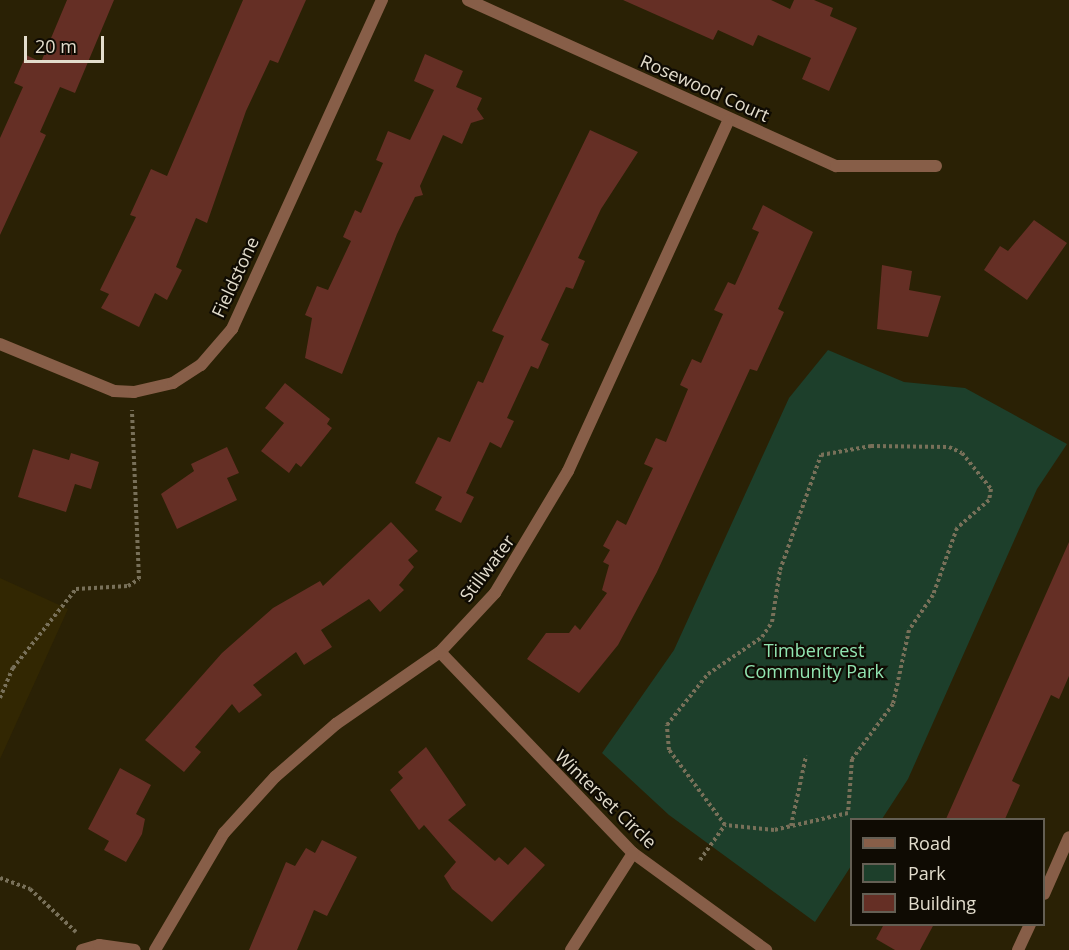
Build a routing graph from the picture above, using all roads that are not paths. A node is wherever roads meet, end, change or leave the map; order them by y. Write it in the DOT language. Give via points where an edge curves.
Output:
graph roads {
  1 [pos="382,0"];
  2 [pos="468,0"];
  3 [pos="729,120"];
  4 [pos="936,166"];
  5 [pos="0,344"];
  6 [pos="440,652"];
  7 [pos="1069,837"];
  8 [pos="633,853"];
  9 [pos="1045,892"];
  10 [pos="1029,926"];
  11 [pos="87,948"];
  12 [pos="135,950"];
  13 [pos="155,950"];
  14 [pos="571,950"];
  15 [pos="766,950"];
  16 [pos="1018,950"];
  1 -- 5 [label="street, Fieldstone" via="219,348 173,383 129,392 96,386"];
  2 -- 3 [label="street, Rosewood Court"];
  3 -- 4 [label="street, Rosewood Court" via="836,166"];
  3 -- 6 [label="street, Stillwater" via="531,540 495,593"];
  6 -- 8 [label="street, Winterset Circle"];
  6 -- 13 [label="street, Stillwater" via="336,724 275,777 224,833"];
  7 -- 9 [label="street"];
  8 -- 14 [label="street"];
  8 -- 15 [label="street, Winterset Circle"];
  10 -- 16 [label="street"];
  11 -- 12 [label="street"];
}
